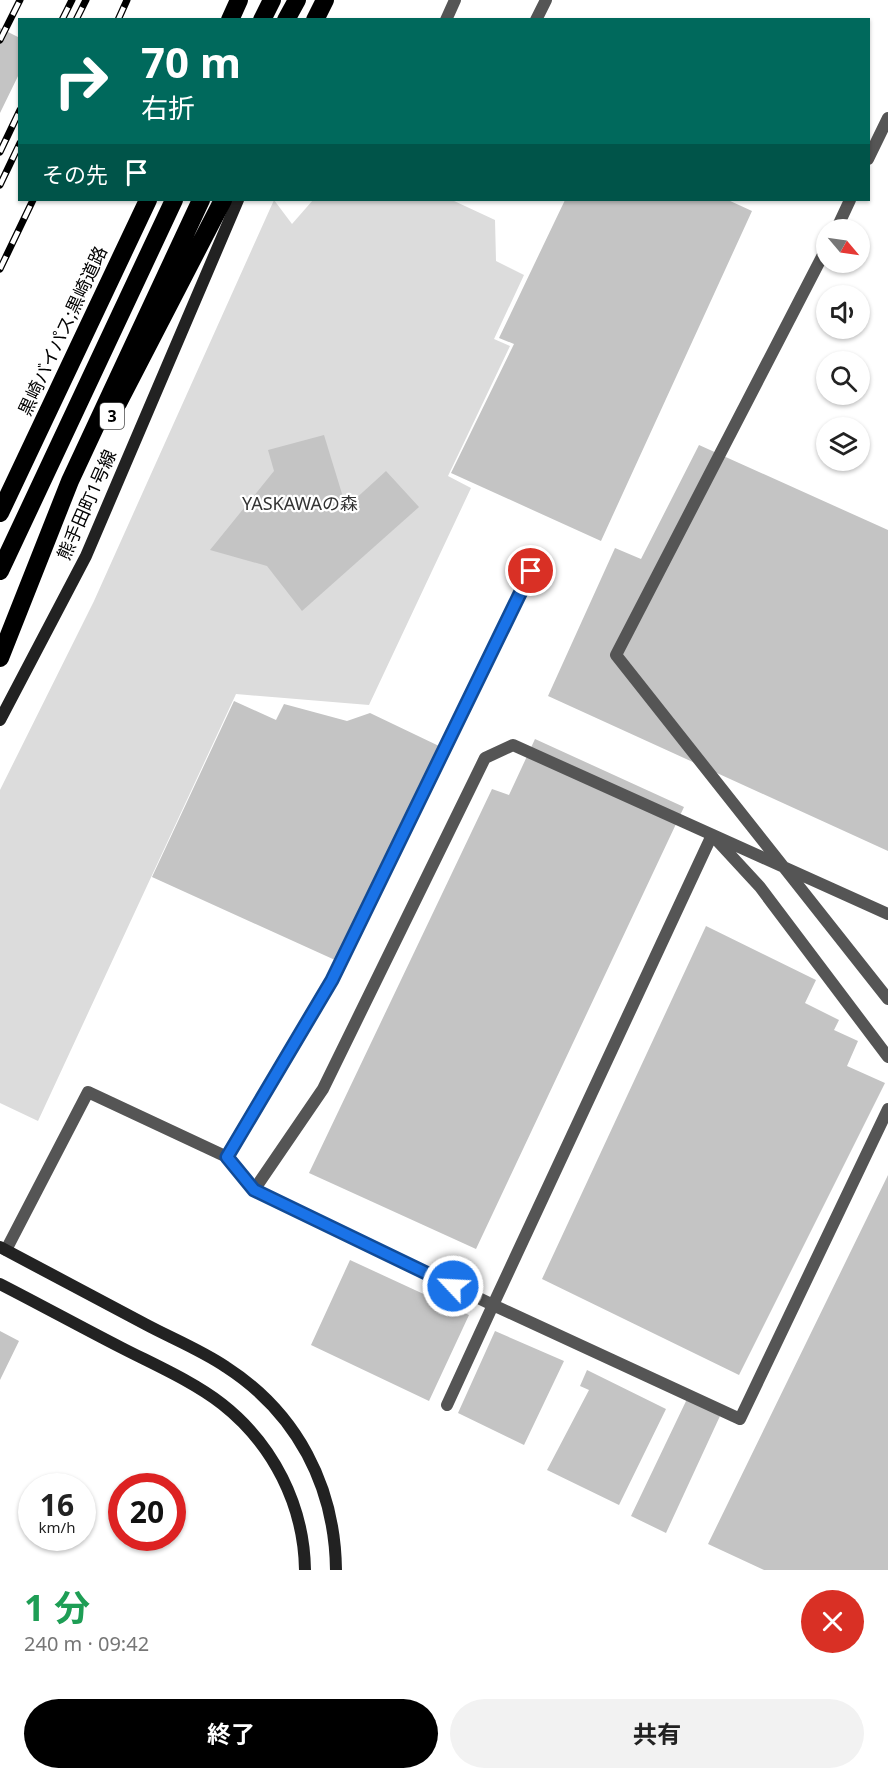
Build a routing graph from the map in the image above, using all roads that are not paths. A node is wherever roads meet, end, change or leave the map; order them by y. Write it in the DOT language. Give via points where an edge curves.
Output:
graph roads {
  1 [pos="239,0"];
  2 [pos="271,0"];
  3 [pos="297,0"];
  4 [pos="321,0"];
  5 [pos="325,0"];
  6 [pos="455,0"];
  7 [pos="546,0"];
  8 [pos="231,18"];
  9 [pos="261,18"];
  10 [pos="287,18"];
  11 [pos="315,18"];
  12 [pos="315,18"];
  13 [pos="447,18"];
  14 [pos="538,18"];
  15 [pos="888,118"];
  16 [pos="870,155"];
  17 [pos="148,201"];
  18 [pos="151,201"];
  19 [pos="174,201"];
  20 [pos="201,201"];
  21 [pos="222,201"];
  22 [pos="238,201"];
  23 [pos="850,201"];
  24 [pos="841,219"];
  25 [pos="816,268"];
  26 [pos="0,497"];
  27 [pos="0,513"];
  28 [pos="0,571"];
  29 [pos="531,571"];
  30 [pos="0,632"];
  31 [pos="0,658"];
  32 [pos="0,720"];
  33 [pos="712,835"];
  34 [pos="784,867"];
  35 [pos="888,914"];
  36 [pos="888,999"];
  37 [pos="888,1057"];
  38 [pos="888,1109"];
  39 [pos="227,1157"];
  40 [pos="254,1190"];
  41 [pos="3,1248"];
  42 [pos="0,1284"];
  43 [pos="493,1305"];
  44 [pos="447,1405"];
  45 [pos="305,1570"];
  46 [pos="336,1570"];
  1 -- 8 [label="highway"];
  2 -- 9 [label="highway"];
  3 -- 10 [label="highway"];
  4 -- 11 [label="street"];
  5 -- 12 [label="highway"];
  6 -- 13 [label="lane"];
  7 -- 14 [label="lane"];
  15 -- 16 [label="lane"];
  17 -- 27 [label="highway, 黒崎バイパス;黒崎道路"];
  18 -- 26 [label="street" via="72,346"];
  19 -- 28 [label="highway"];
  20 -- 31 [label="highway" via="70,480"];
  21 -- 30 [label="highway, 3"];
  22 -- 32 [label="street, 熊手田町1号線" via="86,556"];
  23 -- 24 [label="lane"];
  25 -- 34 [label="lane" via="616,655"];
  29 -- 39 [label="lane" via="332,980"];
  33 -- 34 [label="lane"];
  33 -- 37 [label="lane" via="760,887"];
  33 -- 40 [label="lane" via="513,745 485,758 323,1089"];
  33 -- 43 [label="lane"];
  34 -- 35 [label="lane"];
  34 -- 36 [label="lane"];
  38 -- 43 [label="lane" via="740,1419"];
  39 -- 40 [label="lane"];
  39 -- 41 [label="lane" via="88,1092"];
  40 -- 43 [label="lane"];
  41 -- 46 [label="street" via="226,1367 265,1399 306,1449 327,1496 336,1544"];
  42 -- 45 [label="street" via="172,1374 221,1404 256,1436 282,1474 297,1510"];
  43 -- 44 [label="lane"];
}
